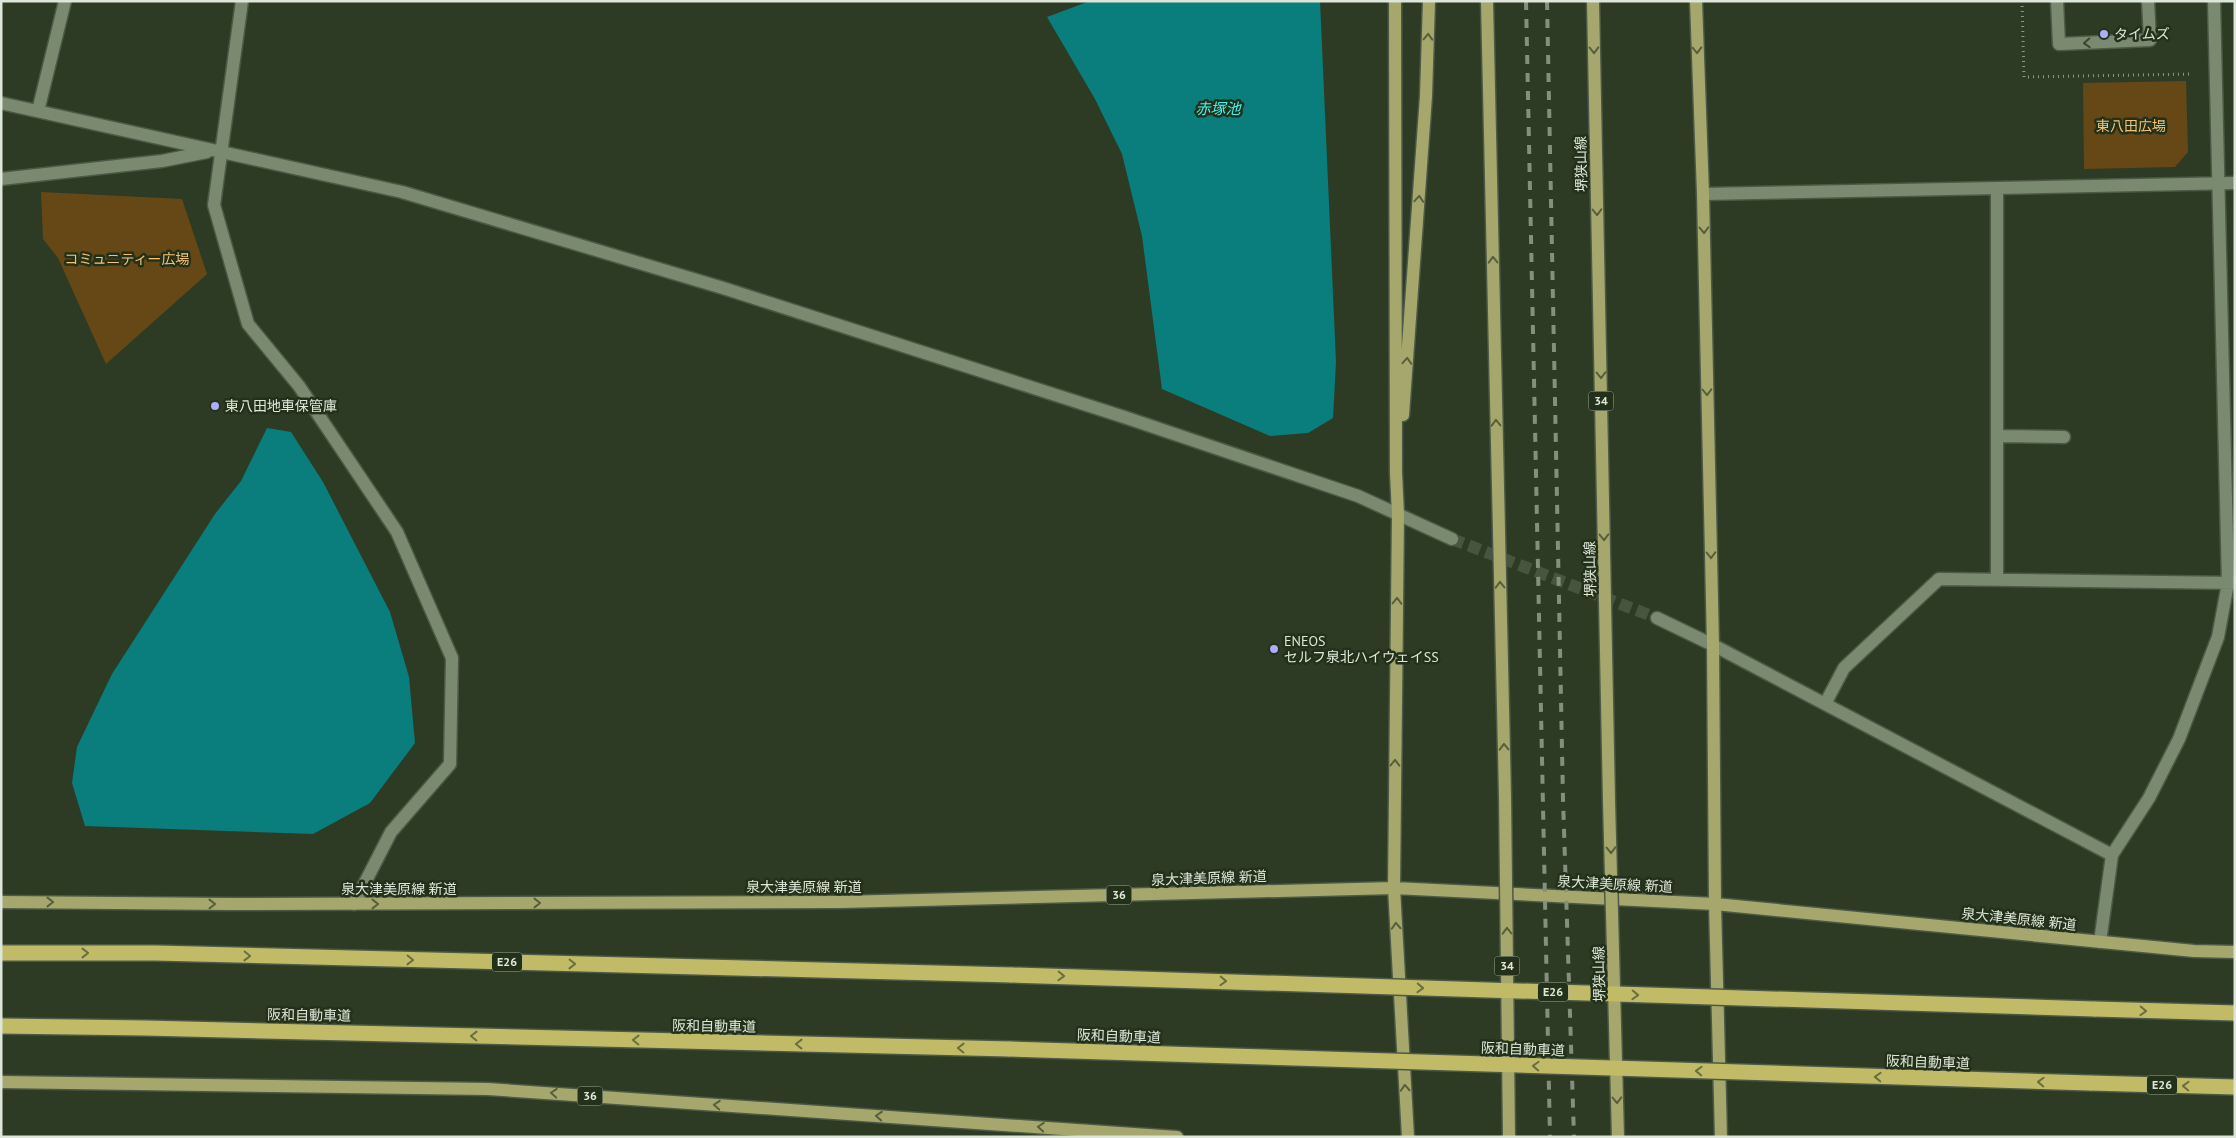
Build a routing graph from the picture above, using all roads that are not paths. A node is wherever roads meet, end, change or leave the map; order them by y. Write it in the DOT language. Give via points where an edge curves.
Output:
graph roads {
  1 [pos="65,1"];
  2 [pos="242,1"];
  3 [pos="1395,1"];
  4 [pos="1429,1"];
  5 [pos="1486,1"];
  6 [pos="1593,1"];
  7 [pos="1696,1"];
  8 [pos="2057,1"];
  9 [pos="2148,1"];
  10 [pos="2214,1"];
  11 [pos="1,103"];
  12 [pos="38,111"];
  13 [pos="216,152"];
  14 [pos="1,179"];
  15 [pos="2218,183"];
  16 [pos="2235,183"];
  17 [pos="1997,188"];
  18 [pos="1703,194"];
  19 [pos="2229,354"];
  20 [pos="1997,436"];
  21 [pos="2064,437"];
  22 [pos="1398,514"];
  23 [pos="1452,539"];
  24 [pos="1997,579"];
  25 [pos="2231,583"];
  26 [pos="1657,618"];
  27 [pos="1713,645"];
  28 [pos="1825,704"];
  29 [pos="2112,855"];
  30 [pos="1394,888"];
  31 [pos="1,902"];
  32 [pos="354,904"];
  33 [pos="1715,904"];
  34 [pos="2100,942"];
  35 [pos="2235,952"];
  36 [pos="1,953"];
  37 [pos="2235,1013"];
  38 [pos="1,1026"];
  39 [pos="1,1082"];
  40 [pos="2235,1087"];
  41 [pos="1177,1137"];
  42 [pos="1408,1137"];
  43 [pos="1509,1137"];
  44 [pos="1618,1137"];
  45 [pos="1721,1137"];
  1 -- 12 [label="street"];
  2 -- 13 [label="street"];
  3 -- 22 [label="main road"];
  22 -- 4 [label="main road, one-way" via="1426,96"];
  43 -- 5 [label="main road, 34, one-way, bridge" via="1505,796"];
  6 -- 44 [label="main road, 堺狭山線 / 34, one-way, bridge"];
  7 -- 18 [label="main road, one-way"];
  9 -- 8 [label="street, one-way" via="2150,40 2059,44"];
  10 -- 15 [label="street"];
  11 -- 12 [label="street"];
  12 -- 13 [label="street"];
  13 -- 14 [label="street"];
  13 -- 22 [label="street" via="402,192 723,288 1134,420 1358,496"];
  13 -- 32 [label="street" via="214,205 248,324 299,386 397,532 452,658 450,764 391,832"];
  15 -- 16 [label="street"];
  15 -- 17 [label="street"];
  15 -- 19 [label="street"];
  17 -- 18 [label="street"];
  17 -- 20 [label="street"];
  18 -- 27 [label="main road, one-way"];
  19 -- 25 [label="street"];
  20 -- 21 [label="street"];
  20 -- 24 [label="street"];
  22 -- 23 [label="street"];
  30 -- 22 [label="main road, one-way"];
  24 -- 25 [label="street"];
  24 -- 28 [label="street" via="1939,579 1844,668"];
  25 -- 29 [label="street" via="2218,637 2179,739 2149,798"];
  26 -- 27 [label="street"];
  27 -- 28 [label="street"];
  27 -- 33 [label="main road"];
  28 -- 29 [label="street"];
  29 -- 34 [label="street"];
  32 -- 30 [label="main road, 泉大津美原線 新道 / 36, one-way" via="840,902"];
  30 -- 33 [label="main road, 泉大津美原線 新道 / 36"];
  42 -- 30 [label="main road, one-way"];
  31 -- 32 [label="main road, 泉大津美原線 新道 / 36, one-way"];
  33 -- 34 [label="main road, 泉大津美原線 新道 / 36"];
  33 -- 45 [label="main road"];
  34 -- 35 [label="main road, 泉大津美原線 新道 / 36"];
  36 -- 37 [label="highway, E26, one-way, bridge" via="1012,975"];
  40 -- 38 [label="highway, 阪和自動車道 / E26, one-way, bridge" via="1010,1049"];
  41 -- 39 [label="main road, 36, one-way" via="488,1089"];
}
